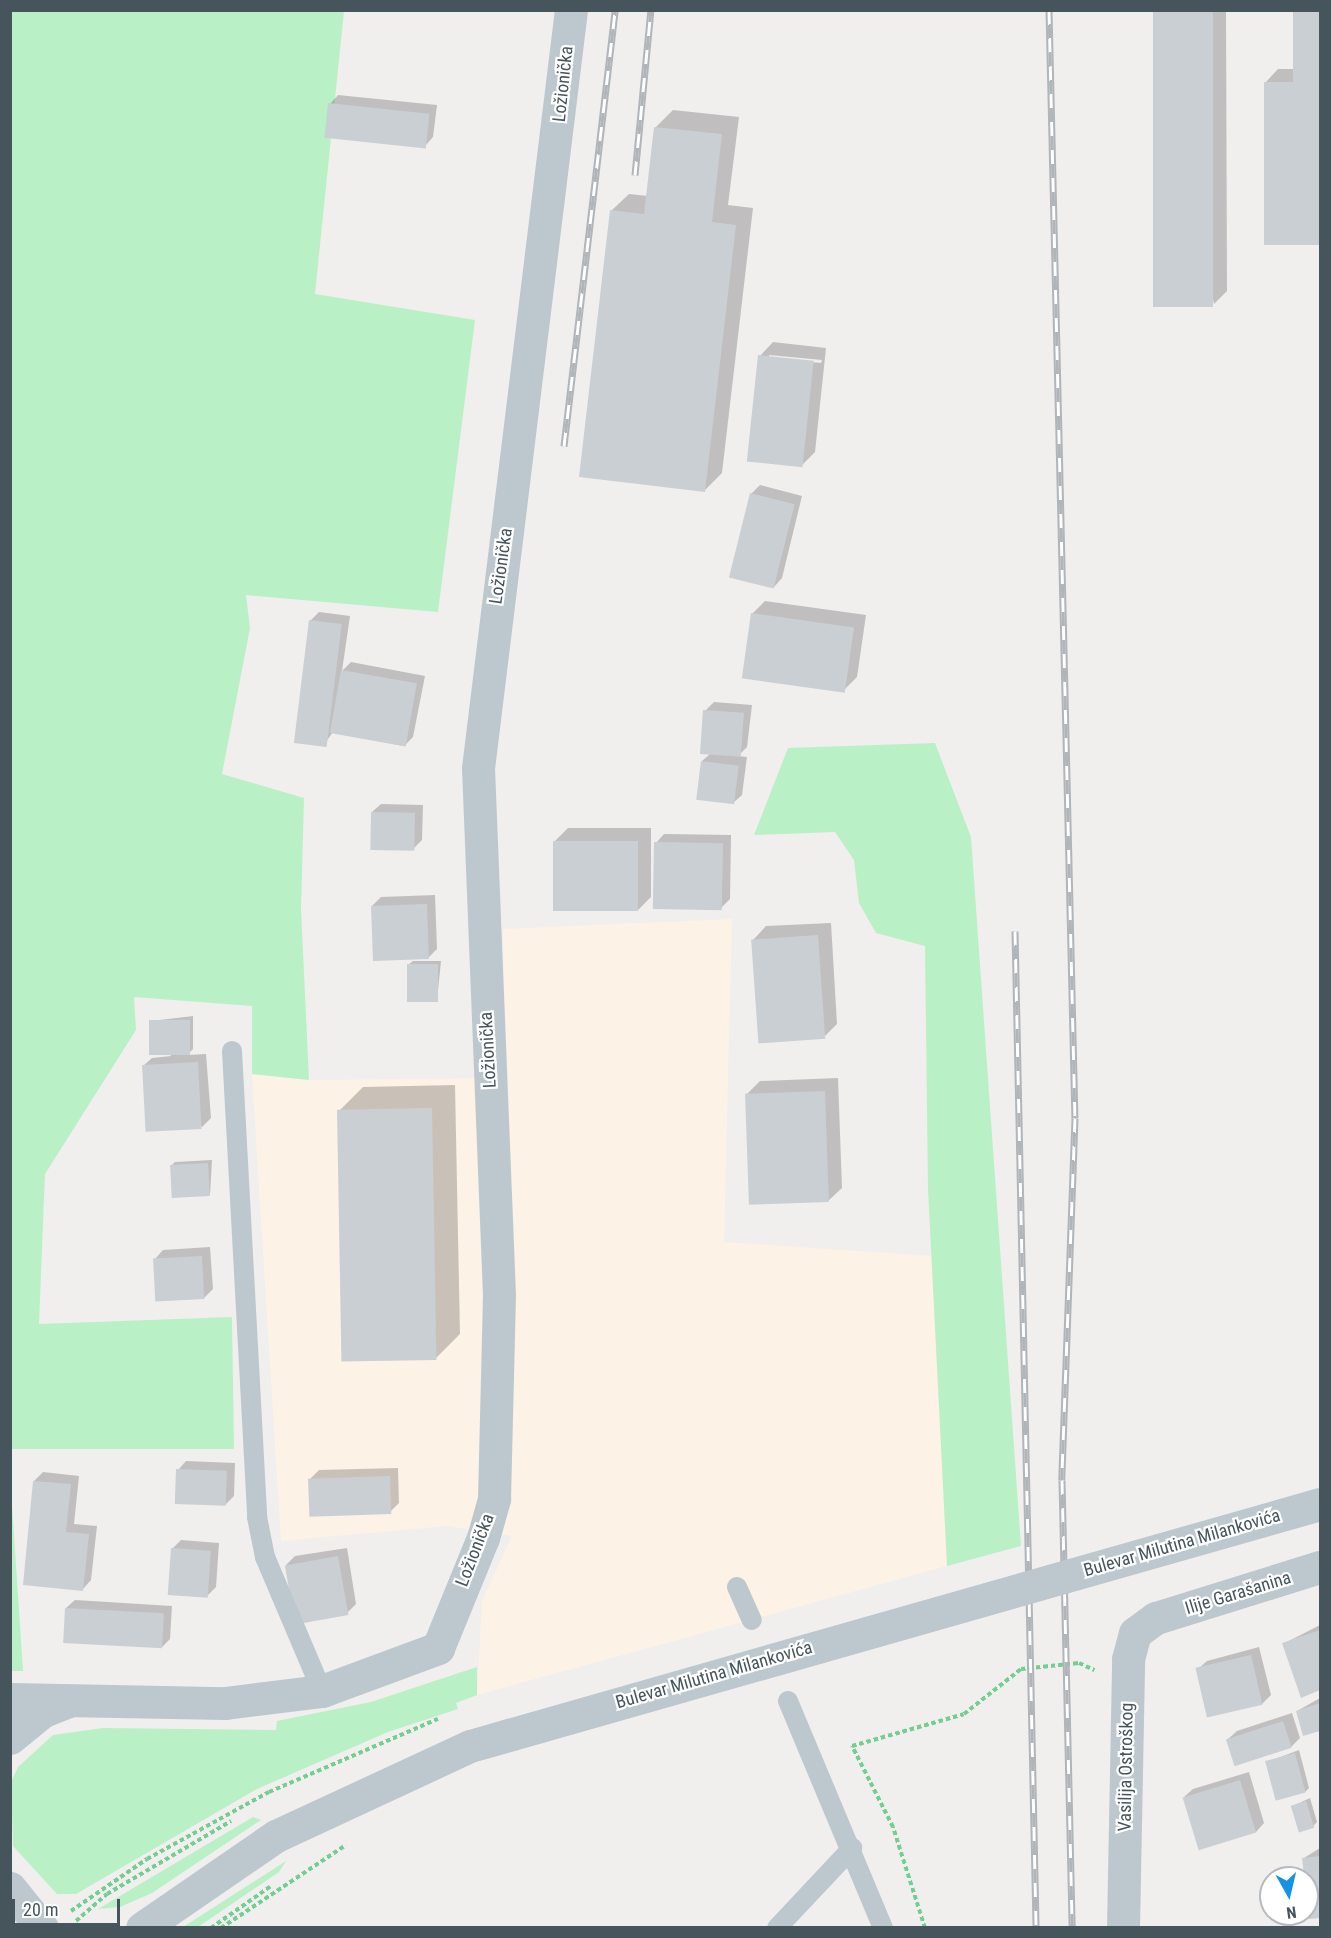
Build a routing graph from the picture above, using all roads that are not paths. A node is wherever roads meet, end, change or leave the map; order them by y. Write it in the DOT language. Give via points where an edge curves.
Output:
graph roads {
  1 [pos="571,10"];
  2 [pos="232,1051"];
  3 [pos="1320,1504"];
  4 [pos="1320,1567"];
  5 [pos="737,1587"];
  6 [pos="1156,1618"];
  7 [pos="752,1620"];
  8 [pos="322,1691"];
  9 [pos="10,1699"];
  10 [pos="76,1699"];
  11 [pos="788,1701"];
  12 [pos="10,1738"];
  13 [pos="852,1848"];
  14 [pos="10,1888"];
  15 [pos="42,1928"];
  16 [pos="142,1928"];
  17 [pos="777,1928"];
  18 [pos="884,1928"];
  19 [pos="1123,1928"];
  1 -- 8 [label="street, Ložionička" via="478,768 499,1295 494,1499 438,1648"];
  2 -- 8 [label="lane" via="257,1517 265,1557"];
  3 -- 16 [label="street, Bulevar Milutina Milankovića, bridge" via="470,1746 276,1836"];
  4 -- 6 [label="street, Ilije Garašanina"];
  5 -- 7 [label="lane"];
  6 -- 19 [label="street, Vasilija Ostroškog" via="1135,1633 1128,1670"];
  8 -- 10 [label="street, Ložionička" via="247,1702"];
  9 -- 10 [label="street, Ložionička"];
  10 -- 12 [label="street" via="43,1711"];
  11 -- 13 [label="lane"];
  13 -- 17 [label="lane"];
  13 -- 18 [label="lane"];
  14 -- 15 [label="street"];
}
